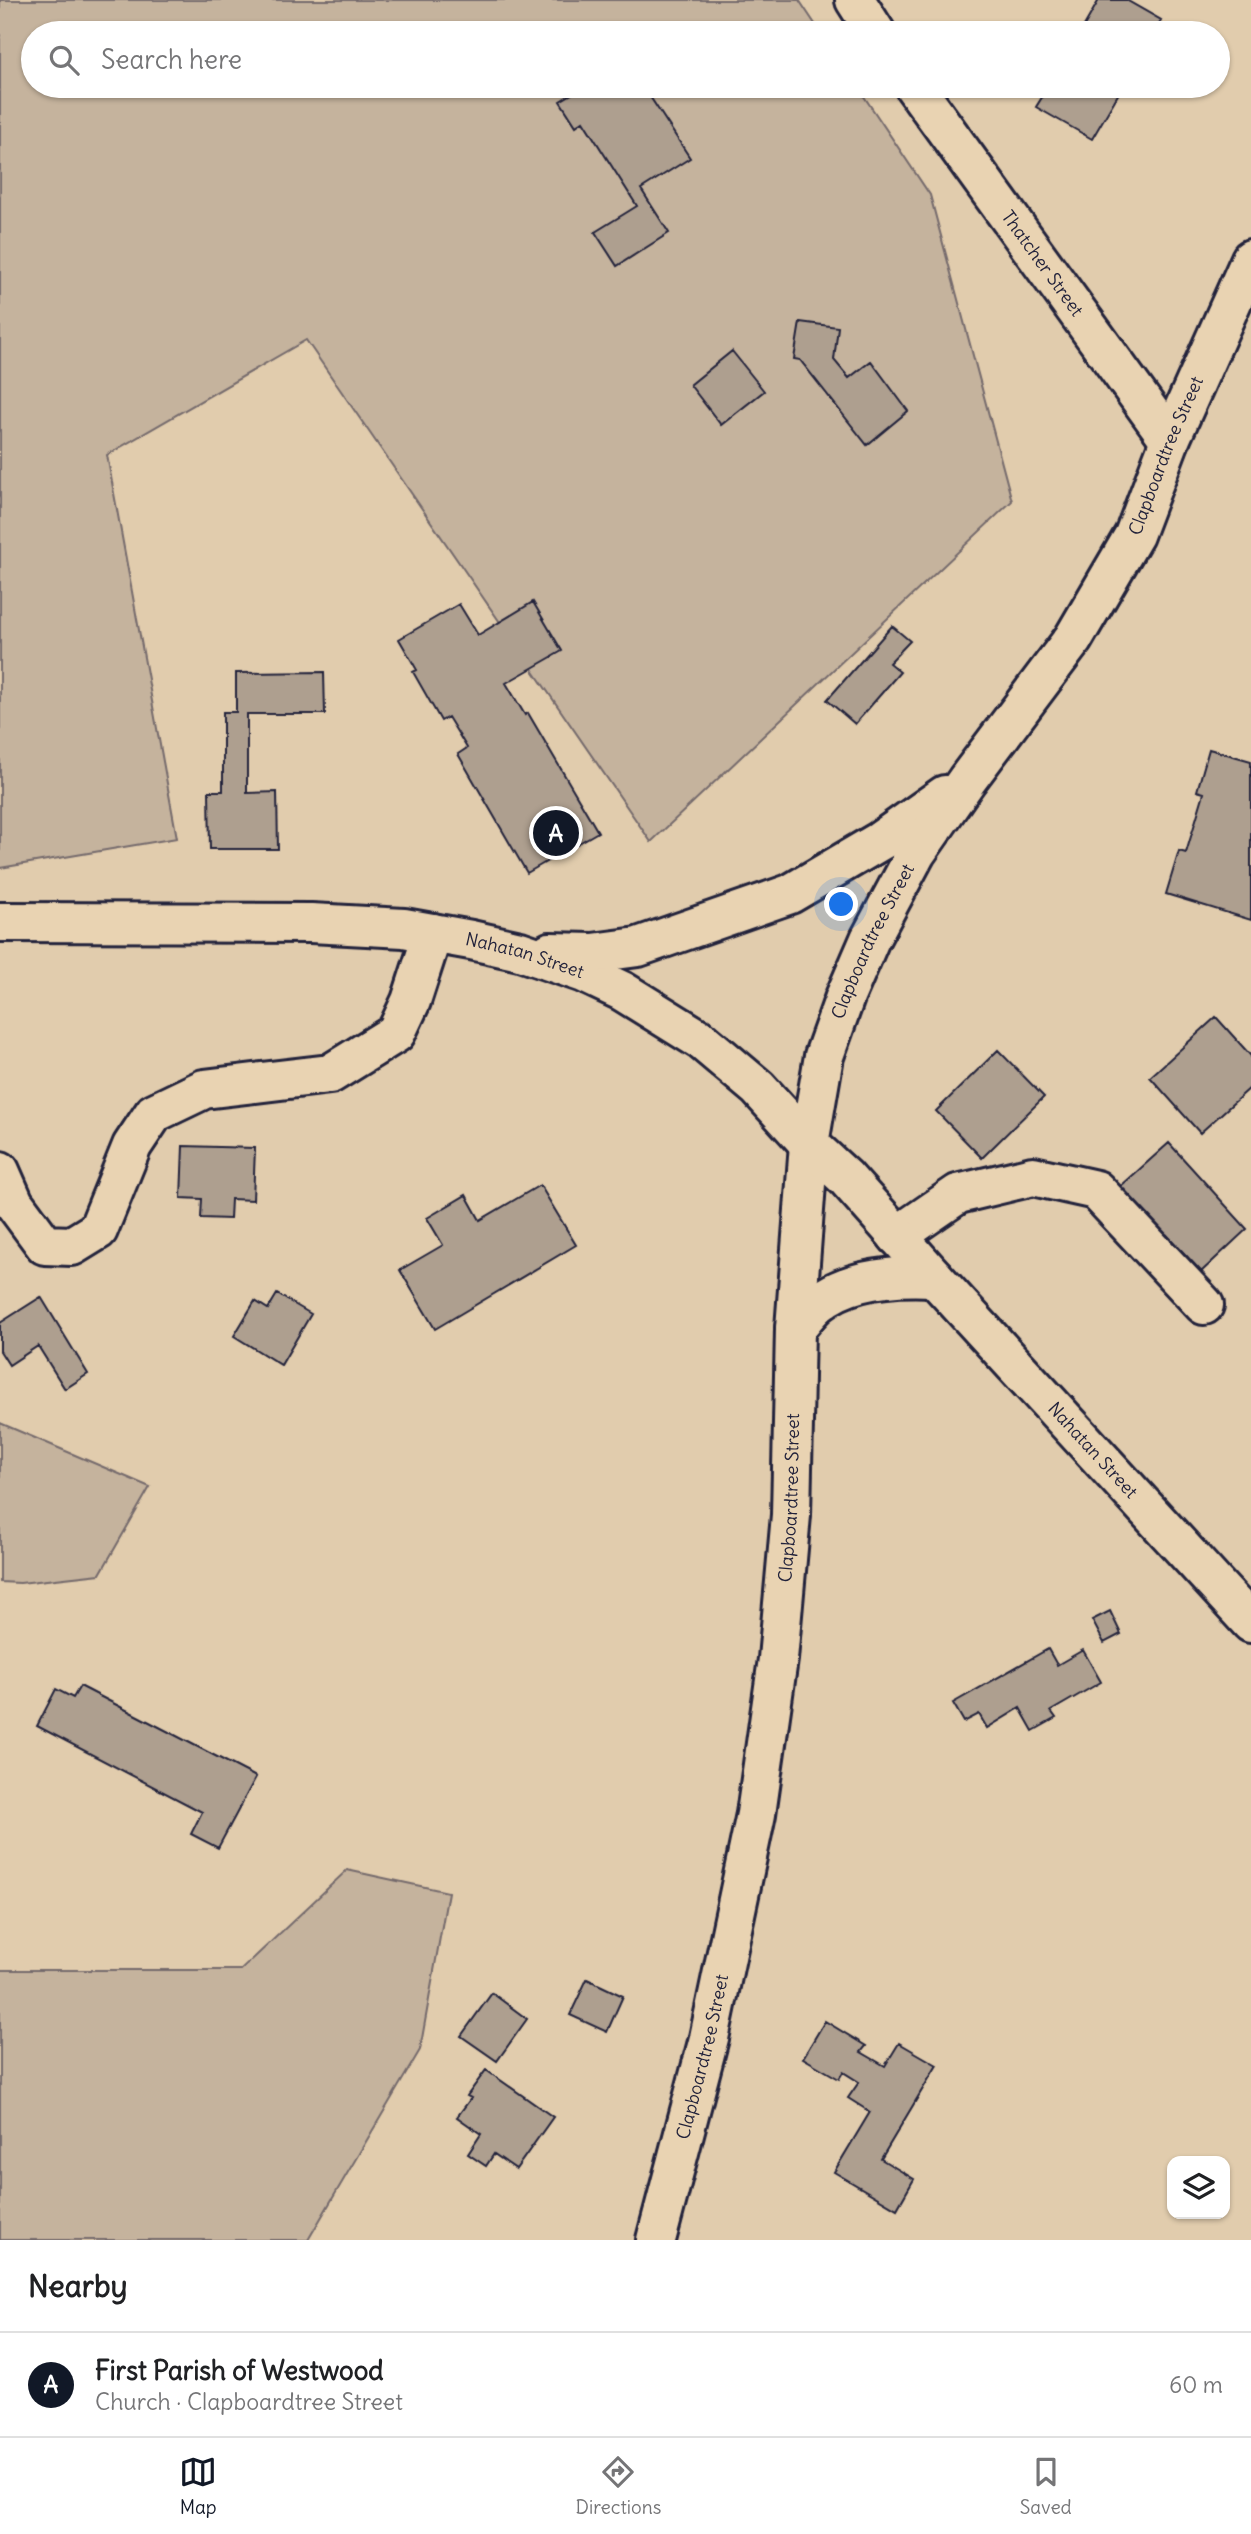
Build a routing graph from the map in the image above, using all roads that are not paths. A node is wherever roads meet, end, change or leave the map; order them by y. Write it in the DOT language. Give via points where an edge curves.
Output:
graph roads {
  1 [pos="855,0"];
  2 [pos="868,21"];
  3 [pos="923,98"];
  4 [pos="1251,259"];
  5 [pos="1170,440"];
  6 [pos="967,780"];
  7 [pos="0,922"];
  8 [pos="433,933"];
  9 [pos="520,951"];
  10 [pos="809,1144"];
  11 [pos="0,1171"];
  12 [pos="897,1236"];
  13 [pos="934,1277"];
  14 [pos="1203,1306"];
  15 [pos="795,1329"];
  16 [pos="1251,1623"];
  17 [pos="656,2240"];
  1 -- 2 [label="main road"];
  3 -- 5 [label="main road, Thatcher Street"];
  4 -- 5 [label="main road, Clapboardtree Street"];
  5 -- 6 [label="main road, Clapboardtree Street" via="1134,536 1073,639"];
  6 -- 9 [label="main road, Clapboardtree Street" via="880,841 790,894 638,947 593,954"];
  6 -- 10 [label="main road, Clapboardtree Street" via="916,853 845,996 824,1056"];
  7 -- 8 [label="main road, Nahatan Street" via="311,923"];
  8 -- 9 [label="main road, Nahatan Street"];
  8 -- 11 [label="main road" via="396,1033 330,1074 204,1089 153,1112 132,1146 98,1230 72,1246 44,1245 14,1203"];
  9 -- 10 [label="main road, Nahatan Street" via="584,973 701,1040 758,1088"];
  10 -- 12 [label="main road, Nahatan Street"];
  10 -- 15 [label="main road, Clapboardtree Street"];
  12 -- 13 [label="main road, Nahatan Street"];
  12 -- 14 [label="main road" via="958,1194 1033,1176 1096,1190"];
  13 -- 15 [label="main road" via="850,1285 817,1303"];
  13 -- 16 [label="main road, Nahatan Street"];
  15 -- 17 [label="main road, Clapboardtree Street" via="791,1515 778,1658 756,1814 709,2038"];
}
